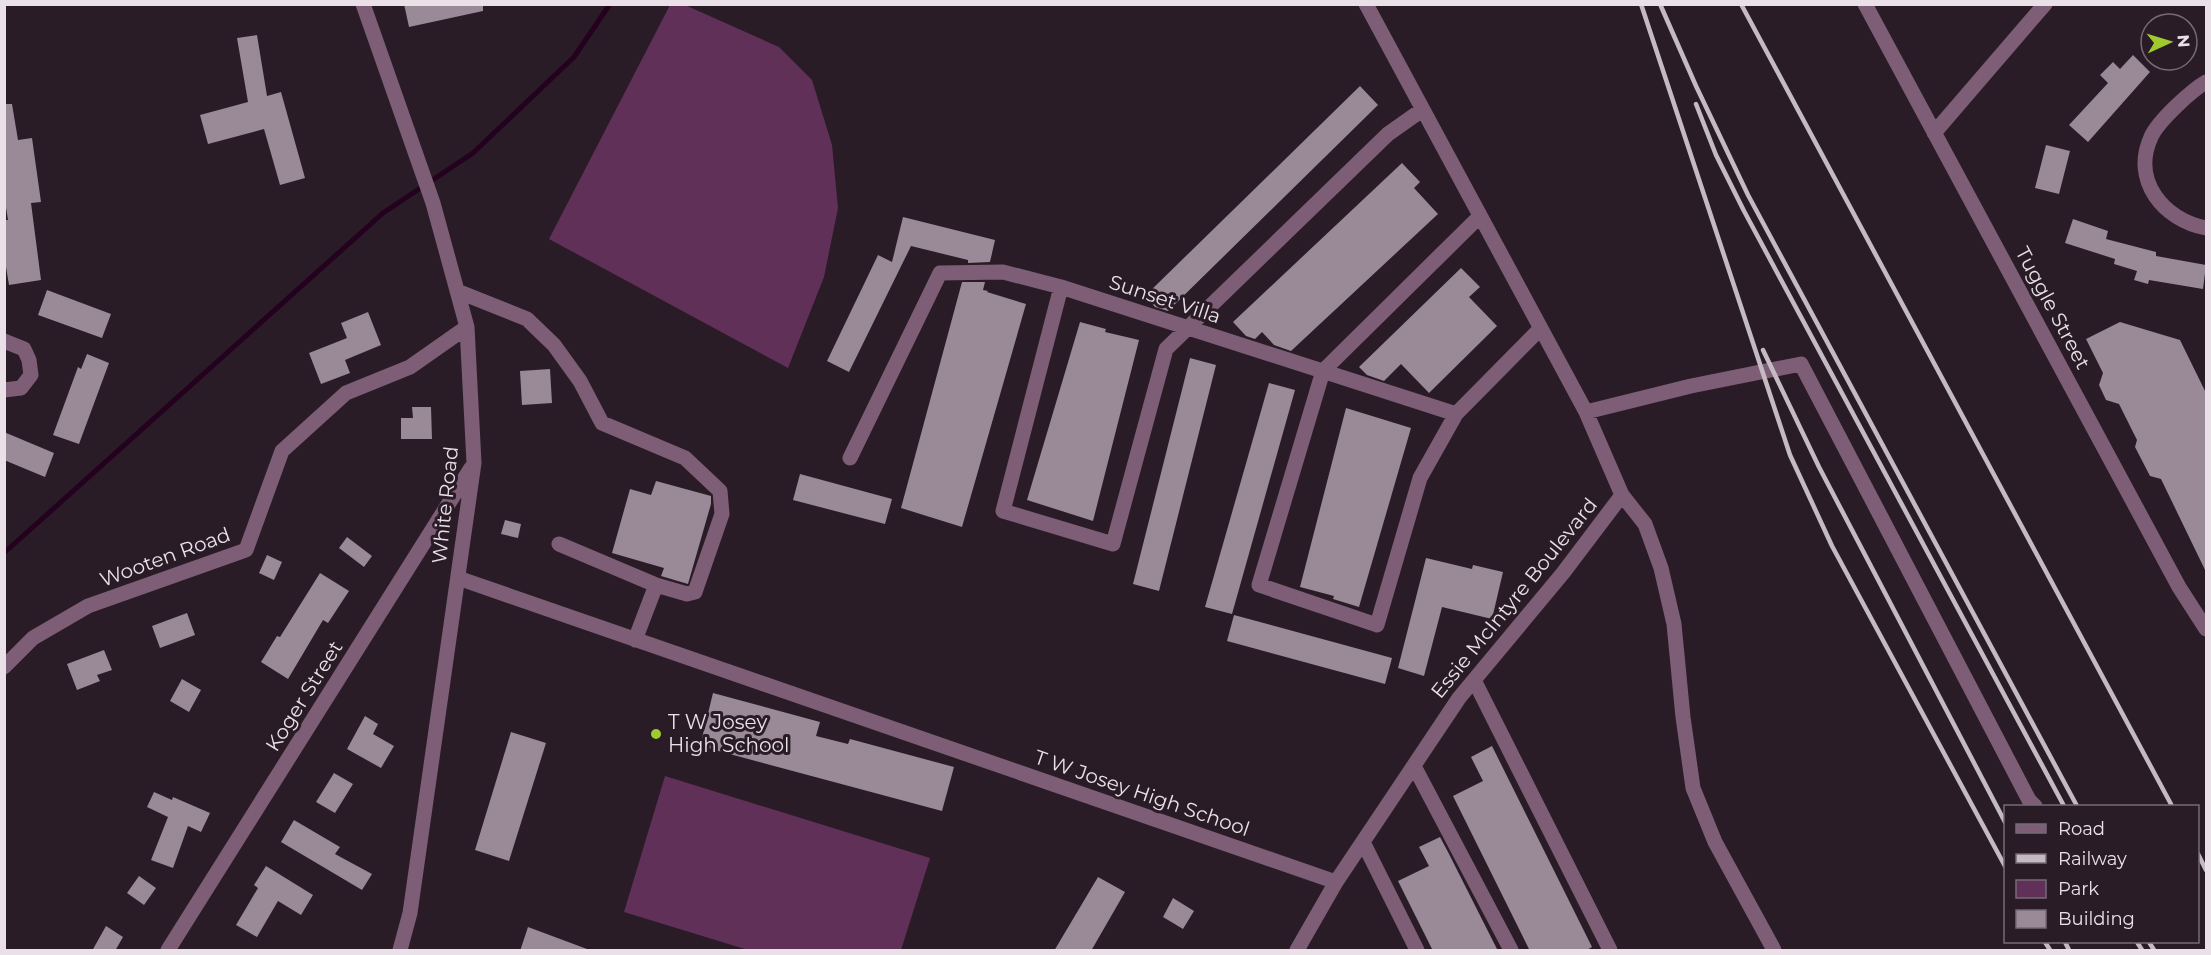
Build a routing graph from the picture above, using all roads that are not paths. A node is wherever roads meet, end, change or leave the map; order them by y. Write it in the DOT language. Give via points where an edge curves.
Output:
graph roads {
  1 [pos="363,4"];
  2 [pos="1366,4"];
  3 [pos="1865,4"];
  4 [pos="2044,5"];
  5 [pos="2206,82"];
  6 [pos="1422,110"];
  7 [pos="1934,133"];
  8 [pos="1479,218"];
  9 [pos="2206,228"];
  10 [pos="1061,287"];
  11 [pos="457,291"];
  12 [pos="467,327"];
  13 [pos="1186,328"];
  14 [pos="1540,329"];
  15 [pos="4,341"];
  16 [pos="1323,371"];
  17 [pos="4,390"];
  18 [pos="1586,412"];
  19 [pos="1456,414"];
  20 [pos="850,458"];
  21 [pos="474,463"];
  22 [pos="1622,495"];
  23 [pos="559,544"];
  24 [pos="458,578"];
  25 [pos="656,585"];
  26 [pos="2206,629"];
  27 [pos="635,640"];
  28 [pos="4,667"];
  29 [pos="1474,680"];
  30 [pos="1414,766"];
  31 [pos="2033,805"];
  32 [pos="1363,842"];
  33 [pos="1335,882"];
  34 [pos="401,950"];
  35 [pos="168,951"];
  36 [pos="1297,951"];
  37 [pos="1418,951"];
  38 [pos="1511,951"];
  39 [pos="1610,951"];
  40 [pos="1774,951"];
  1 -- 11 [label="street, White Road" via="426,184"];
  2 -- 6 [label="street, Essie McIntyre Boulevard"];
  3 -- 7 [label="street, Tuggle Street"];
  4 -- 7 [label="street"];
  5 -- 9 [label="street" via="2159,123 2146,155 2149,185 2156,199 2179,218"];
  6 -- 8 [label="street, Essie McIntyre Boulevard"];
  6 -- 13 [label="street" via="1388,134"];
  7 -- 26 [label="street, Tuggle Street" via="2179,587"];
  8 -- 14 [label="street, Essie McIntyre Boulevard"];
  8 -- 16 [label="street"];
  10 -- 13 [label="street, Sunset Villa"];
  10 -- 13 [label="street" via="1003,511 1113,544 1166,349"];
  10 -- 20 [label="street, Sunset Villa" via="1004,272 940,273"];
  11 -- 12 [label="street, White Road"];
  11 -- 25 [label="street" via="527,319 554,345 580,381 602,423 685,458 720,491 722,514 695,592 687,594"];
  12 -- 21 [label="street, White Road"];
  12 -- 28 [label="street, Wooten Road" via="410,367 346,393 282,451 246,550 88,606 33,638"];
  13 -- 16 [label="street, Sunset Villa"];
  14 -- 18 [label="street, Essie McIntyre Boulevard"];
  14 -- 19 [label="street"];
  15 -- 17 [label="street" via="24,349 31,375 21,388"];
  16 -- 19 [label="street, Sunset Villa"];
  16 -- 19 [label="street" via="1259,585 1377,625 1420,478"];
  18 -- 22 [label="street, Essie McIntyre Boulevard"];
  18 -- 31 [label="street" via="1801,364"];
  21 -- 24 [label="street, White Road"];
  21 -- 35 [label="street, Koger Street"];
  22 -- 29 [label="street, Essie McIntyre Boulevard"];
  22 -- 40 [label="street" via="1645,524 1666,590 1674,624 1693,788 1715,842"];
  23 -- 25 [label="street"];
  24 -- 27 [label="street, T W Josey High School"];
  24 -- 34 [label="street, White Road" via="410,913"];
  25 -- 27 [label="street"];
  27 -- 33 [label="street, T W Josey High School"];
  29 -- 30 [label="street, Essie McIntyre Boulevard"];
  29 -- 39 [label="street"];
  30 -- 32 [label="street, Essie McIntyre Boulevard"];
  30 -- 38 [label="street"];
  32 -- 33 [label="street, Essie McIntyre Boulevard"];
  32 -- 37 [label="street"];
  33 -- 36 [label="street, Essie McIntyre Boulevard"];
}
